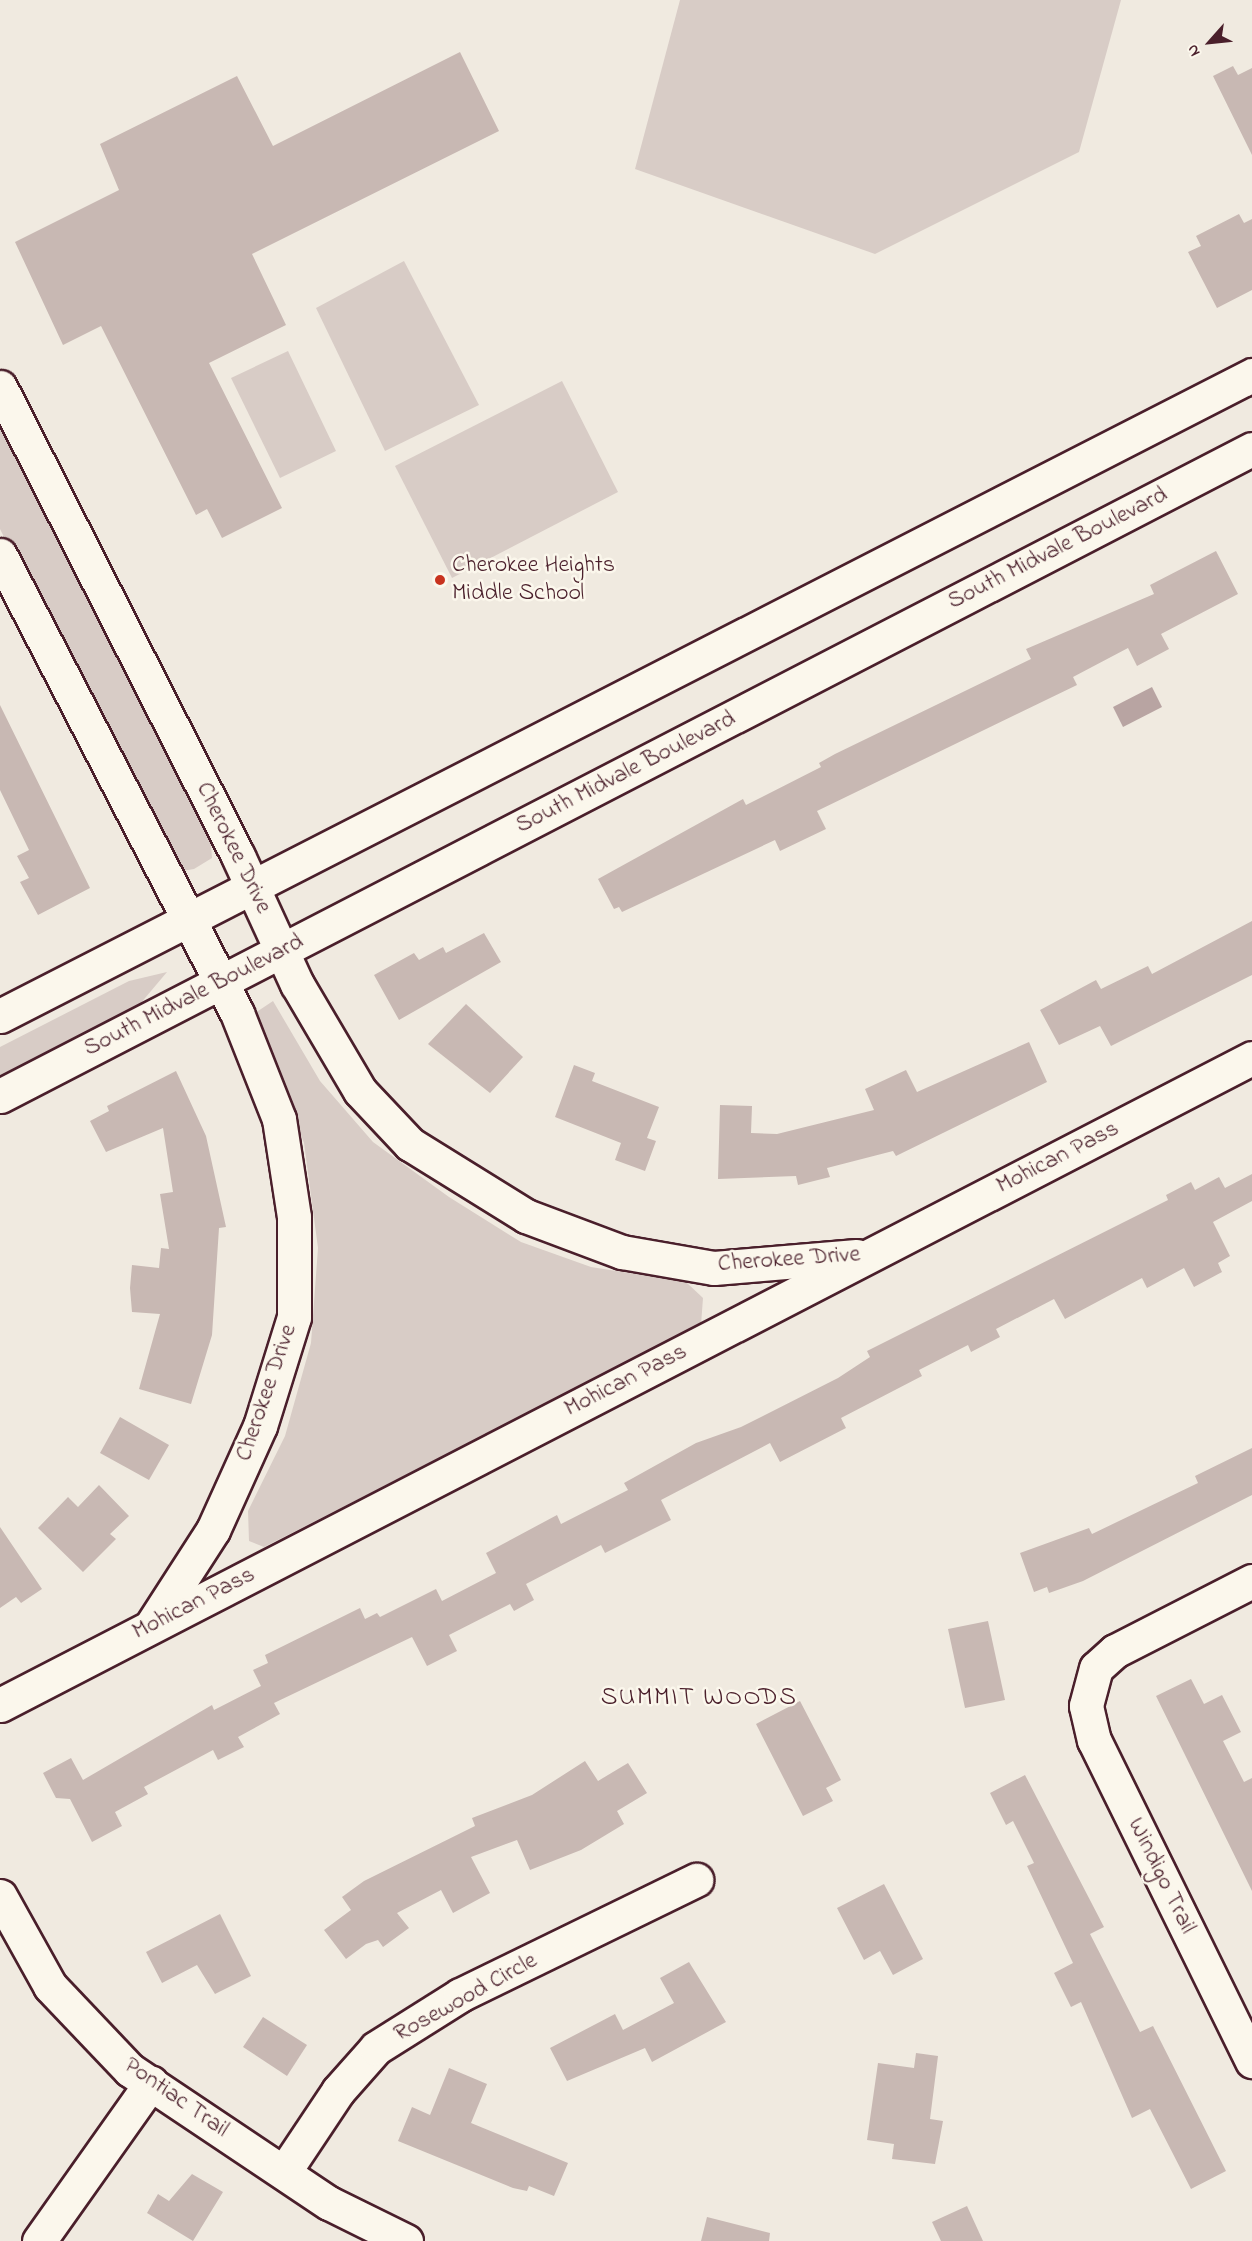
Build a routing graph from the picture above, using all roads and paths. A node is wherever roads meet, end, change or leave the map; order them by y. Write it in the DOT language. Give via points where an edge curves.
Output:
graph roads {
  1 [pos="1252,375"];
  2 [pos="0,387"];
  3 [pos="1252,449"];
  4 [pos="0,555"];
  5 [pos="252,885"];
  6 [pos="186,919"];
  7 [pos="282,950"];
  8 [pos="221,982"];
  9 [pos="0,1016"];
  10 [pos="1252,1058"];
  11 [pos="0,1096"];
  12 [pos="873,1254"];
  13 [pos="1252,1581"];
  14 [pos="151,1626"];
  15 [pos="0,1705"];
  16 [pos="696,1880"];
  17 [pos="0,1896"];
  18 [pos="1252,2061"];
  19 [pos="151,2083"];
  20 [pos="284,2172"];
  21 [pos="39,2241"];
  22 [pos="406,2241"];
  1 -- 5 [label="street"];
  2 -- 5 [label="street, Cherokee Drive"];
  3 -- 7 [label="street, South Midvale Boulevard"];
  4 -- 6 [label="street, Cherokee Drive"];
  5 -- 6 [label="street"];
  5 -- 7 [label="street, Cherokee Drive"];
  6 -- 8 [label="street, Cherokee Drive"];
  6 -- 9 [label="street"];
  7 -- 8 [label="street, South Midvale Boulevard"];
  7 -- 12 [label="street, Cherokee Drive" via="360,1090 410,1144 526,1216 622,1252 714,1268"];
  8 -- 11 [label="street, South Midvale Boulevard"];
  8 -- 14 [label="street, Cherokee Drive" via="279,1119 294,1217 294,1317 260,1426 213,1530"];
  10 -- 12 [label="street, Mohican Pass"];
  12 -- 14 [label="street, Mohican Pass"];
  13 -- 18 [label="street, Windigo Trail" via="1115,1651 1096,1668 1087,1686 1094,1740"];
  14 -- 15 [label="street, Mohican Pass"];
  16 -- 20 [label="street, Rosewood Circle" via="460,1995 376,2048 338,2091"];
  17 -- 19 [label="street, Pontiac Trail" via="50,1986 130,2070"];
  19 -- 20 [label="street, Pontiac Trail"];
  19 -- 21 [label="street"];
  20 -- 22 [label="street, Pontiac Trail" via="329,2203"];
}
